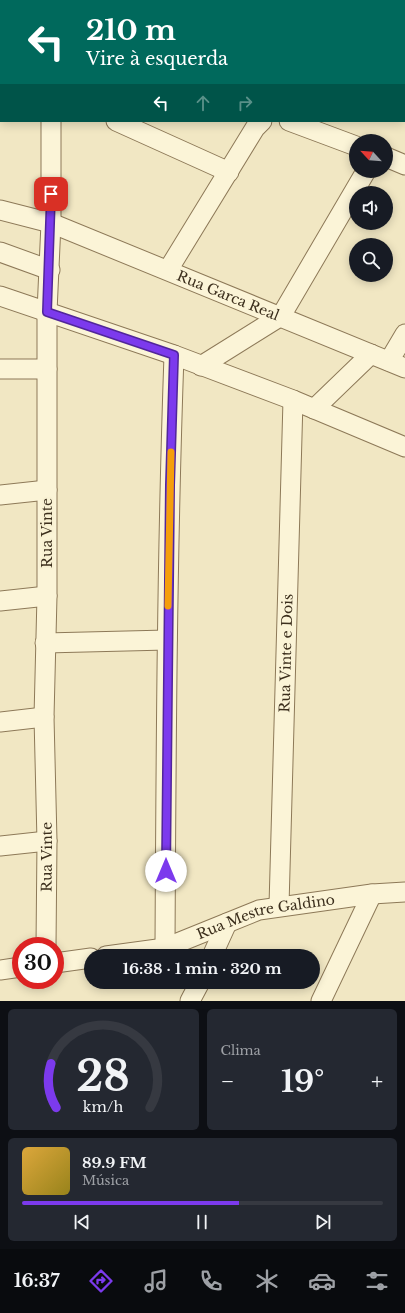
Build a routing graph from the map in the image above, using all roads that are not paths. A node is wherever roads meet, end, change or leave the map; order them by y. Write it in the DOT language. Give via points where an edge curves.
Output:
graph roads {
  1 [pos="51,122"];
  2 [pos="118,122"];
  3 [pos="261,122"];
  4 [pos="292,122"];
  5 [pos="349,143"];
  6 [pos="393,160"];
  7 [pos="405,165"];
  8 [pos="228,172"];
  9 [pos="362,178"];
  10 [pos="0,210"];
  11 [pos="51,223"];
  12 [pos="0,252"];
  13 [pos="50,270"];
  14 [pos="168,270"];
  15 [pos="0,296"];
  16 [pos="47,312"];
  17 [pos="281,316"];
  18 [pos="405,334"];
  19 [pos="174,355"];
  20 [pos="388,361"];
  21 [pos="201,366"];
  22 [pos="0,369"];
  23 [pos="47,369"];
  24 [pos="293,400"];
  25 [pos="314,409"];
  26 [pos="405,447"];
  27 [pos="47,490"];
  28 [pos="0,495"];
  29 [pos="46,596"];
  30 [pos="0,601"];
  31 [pos="167,640"];
  32 [pos="45,642"];
  33 [pos="44,717"];
  34 [pos="0,722"];
  35 [pos="47,841"];
  36 [pos="0,846"];
  37 [pos="405,892"];
  38 [pos="372,894"];
  39 [pos="279,906"];
  40 [pos="228,923"];
  41 [pos="46,937"];
  42 [pos="165,948"];
  43 [pos="158,949"];
  44 [pos="215,949"];
  45 [pos="84,959"];
  46 [pos="64,962"];
  47 [pos="12,968"];
  48 [pos="0,970"];
  49 [pos="196,989"];
  50 [pos="326,999"];
  51 [pos="190,1001"];
  1 -- 11 [label="street, Rua Vinte"];
  2 -- 8 [label="street"];
  3 -- 8 [label="street"];
  4 -- 5 [label="street"];
  6 -- 7 [label="street"];
  8 -- 14 [label="street"];
  9 -- 17 [label="street"];
  10 -- 11 [label="street, Rua Garca Real"];
  11 -- 13 [label="street, Rua Vinte"];
  11 -- 14 [label="street, Rua Garca Real"];
  12 -- 13 [label="street"];
  13 -- 16 [label="street, Rua Vinte"];
  14 -- 17 [label="street, Rua Garca Real"];
  15 -- 16 [label="street"];
  16 -- 19 [label="street"];
  16 -- 23 [label="street, Rua Vinte"];
  17 -- 20 [label="street, Rua Garca Real"];
  17 -- 21 [label="street"];
  18 -- 20 [label="street"];
  19 -- 21 [label="street"];
  19 -- 31 [label="street"];
  20 -- 25 [label="street"];
  21 -- 24 [label="street"];
  22 -- 23 [label="street"];
  23 -- 27 [label="street, Rua Vinte"];
  24 -- 25 [label="street"];
  24 -- 39 [label="street, Rua Vinte e Dois"];
  25 -- 26 [label="street"];
  27 -- 28 [label="street"];
  27 -- 29 [label="street, Rua Vinte"];
  29 -- 30 [label="street"];
  29 -- 32 [label="street, Rua Vinte"];
  31 -- 32 [label="street"];
  31 -- 42 [label="street"];
  32 -- 33 [label="street, Rua Vinte"];
  33 -- 34 [label="street"];
  33 -- 35 [label="street, Rua Vinte"];
  35 -- 36 [label="street"];
  35 -- 41 [label="street, Rua Vinte"];
  37 -- 38 [label="street, Rua Mestre Galdino"];
  38 -- 39 [label="street, Rua Mestre Galdino"];
  38 -- 50 [label="street"];
  39 -- 40 [label="street, Rua Mestre Galdino" via="259,910"];
  40 -- 42 [label="street, Rua Mestre Galdino"];
  40 -- 44 [label="street"];
  42 -- 43 [label="street, Rua Mestre Galdino"];
  45 -- 46 [label="street"];
  47 -- 48 [label="street"];
  49 -- 51 [label="street"];
}
